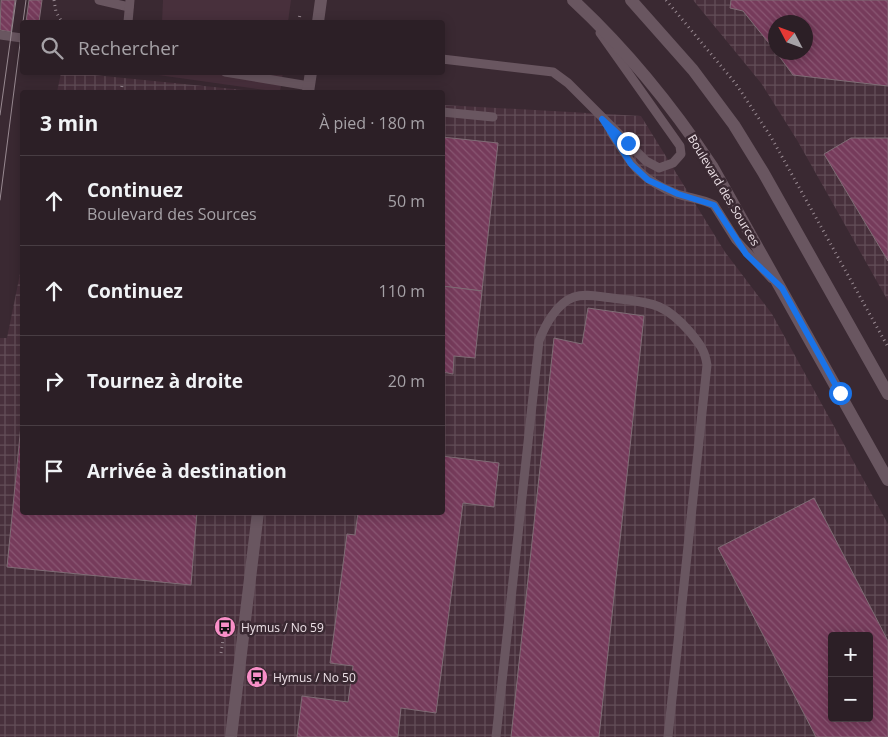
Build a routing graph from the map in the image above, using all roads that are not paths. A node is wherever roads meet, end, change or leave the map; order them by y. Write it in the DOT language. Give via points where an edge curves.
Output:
graph roads {
  1 [pos="99,0"];
  2 [pos="321,0"];
  3 [pos="631,0"];
  4 [pos="129,4"];
  5 [pos="577,4"];
  6 [pos="128,20"];
  7 [pos="318,20"];
  8 [pos="0,35"];
  9 [pos="20,38"];
  10 [pos="445,59"];
  11 [pos="240,75"];
  12 [pos="311,75"];
  13 [pos="309,89"];
  14 [pos="445,112"];
  15 [pos="493,117"];
  16 [pos="602,119"];
  17 [pos="782,288"];
  18 [pos="888,394"];
  19 [pos="888,480"];
  20 [pos="258,515"];
  21 [pos="231,737"];
  22 [pos="496,737"];
  23 [pos="668,737"];
  1 -- 4 [label="lane"];
  2 -- 7 [label="main road"];
  3 -- 18 [label="main road" via="693,70 738,132"];
  4 -- 6 [label="lane"];
  5 -- 16 [label="lane" via="671,131 680,150 678,160 666,167 652,166"];
  5 -- 17 [label="main road, Boulevard des Sources" via="646,77 687,128"];
  8 -- 9 [label="lane"];
  10 -- 16 [label="lane" via="553,72"];
  11 -- 13 [label="lane"];
  12 -- 13 [label="main road"];
  14 -- 15 [label="lane"];
  16 -- 17 [label="lane" via="631,164 648,180 714,205 746,254"];
  17 -- 19 [label="main road, Boulevard des Sources"];
  20 -- 21 [label="main road"];
  22 -- 23 [label="lane" via="539,341 562,303 582,295 650,303 665,308 675,314 705,353 707,364"];
}
